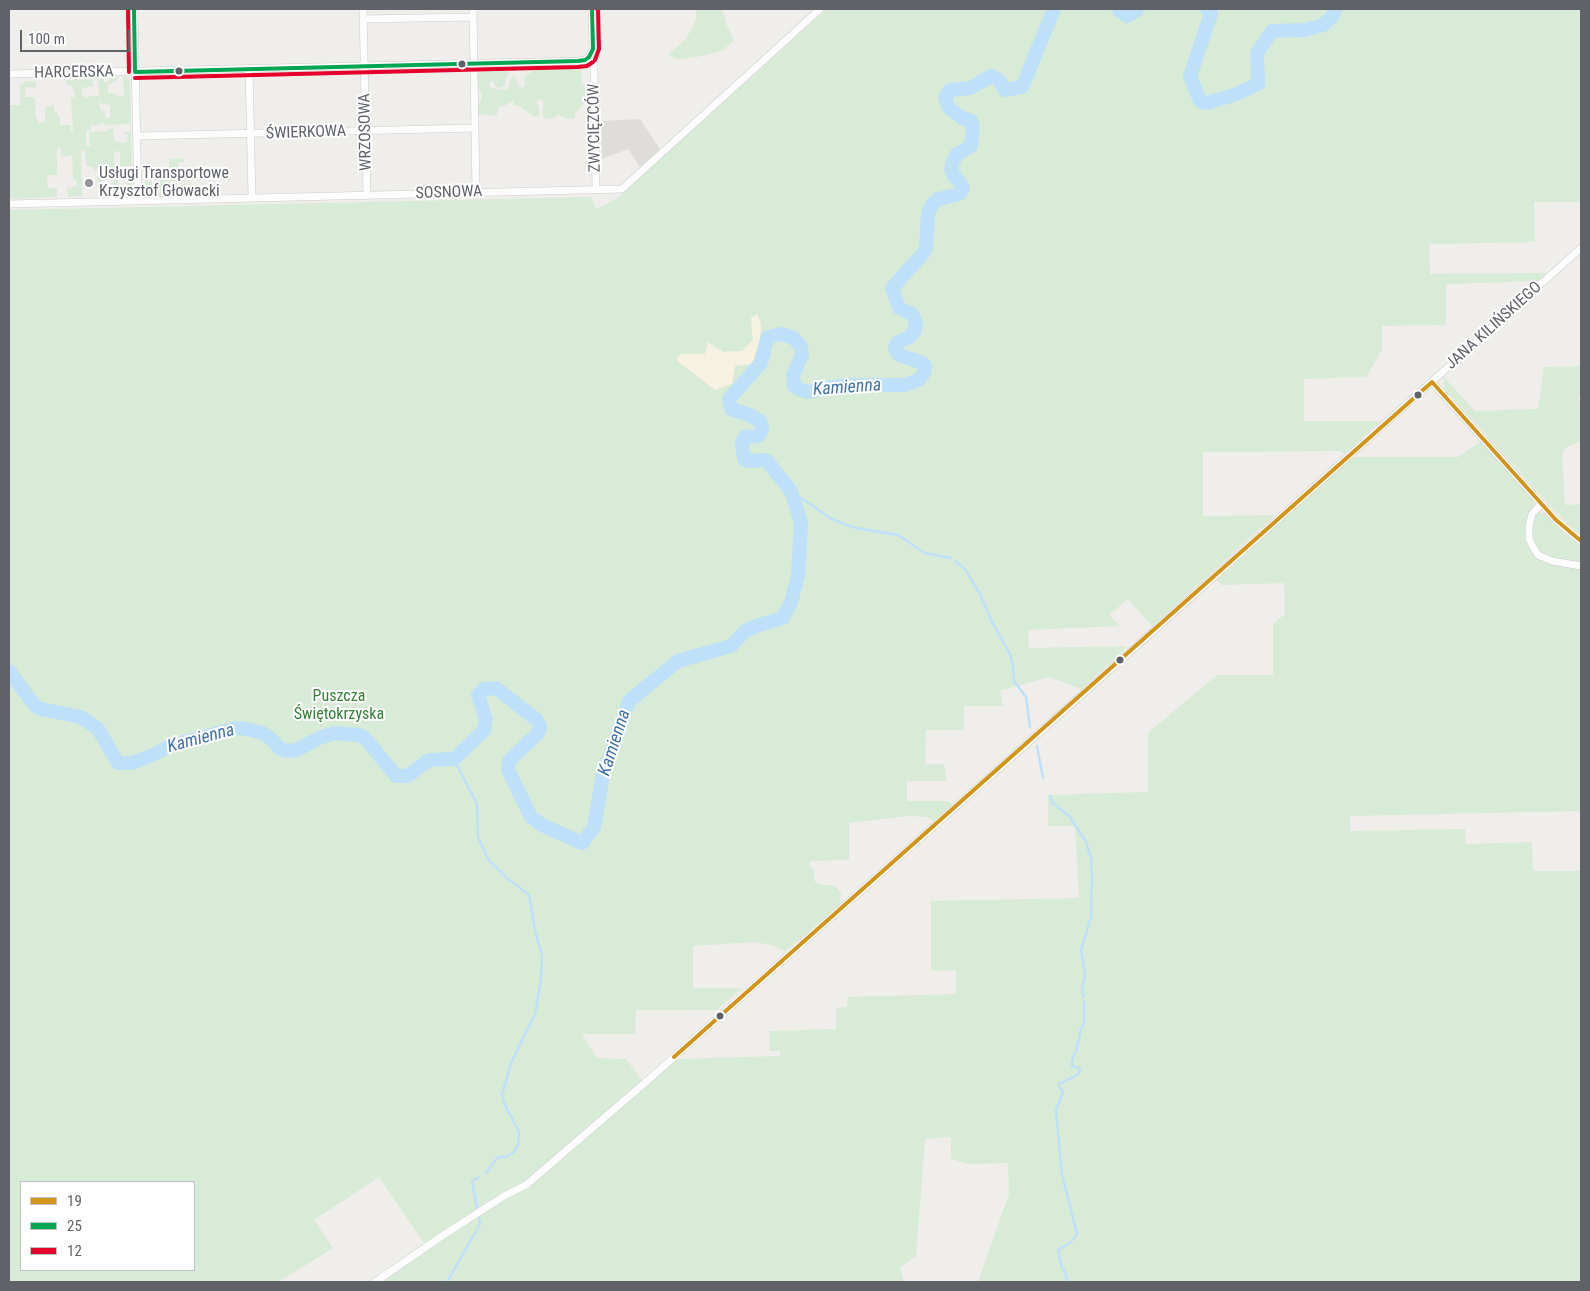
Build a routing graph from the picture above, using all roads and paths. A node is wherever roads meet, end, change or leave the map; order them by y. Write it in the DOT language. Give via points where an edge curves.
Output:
graph roads {
  1 [pos="134,9"];
  2 [pos="363,9"];
  3 [pos="472,9"];
  4 [pos="592,9"];
  5 [pos="820,9"];
  6 [pos="473,17"];
  7 [pos="364,19"];
  8 [pos="589,57"];
  9 [pos="474,63"];
  10 [pos="365,66"];
  11 [pos="249,69"];
  12 [pos="135,72"];
  13 [pos="9,74"];
  14 [pos="475,128"];
  15 [pos="366,131"];
  16 [pos="250,134"];
  17 [pos="137,136"];
  18 [pos="596,190"];
  19 [pos="476,192"];
  20 [pos="367,196"];
  21 [pos="252,198"];
  22 [pos="138,201"];
  23 [pos="9,204"];
  24 [pos="1581,248"];
  25 [pos="1432,382"];
  26 [pos="1541,504"];
  27 [pos="1581,542"];
  28 [pos="1581,566"];
  29 [pos="375,1282"];
  1 -- 12 [label="street"];
  2 -- 7 [label="street, WRZOSOWA"];
  3 -- 6 [label="street"];
  4 -- 8 [label="street, ZWYCIĘZCÓW" via="593,49"];
  5 -- 18 [label="street, SOSNOWA" via="622,189"];
  6 -- 7 [label="street"];
  6 -- 9 [label="street"];
  7 -- 10 [label="street, WRZOSOWA"];
  8 -- 9 [label="street, HARCERSKA" via="581,60"];
  8 -- 18 [label="street, ZWYCIĘZCÓW" via="594,66"];
  9 -- 10 [label="street, HARCERSKA"];
  9 -- 14 [label="street"];
  10 -- 11 [label="street, HARCERSKA"];
  10 -- 15 [label="street, WRZOSOWA"];
  11 -- 12 [label="street, HARCERSKA"];
  11 -- 16 [label="street"];
  12 -- 13 [label="street, HARCERSKA"];
  12 -- 17 [label="street"];
  14 -- 15 [label="street, ŚWIERKOWA"];
  14 -- 19 [label="street"];
  15 -- 16 [label="street, ŚWIERKOWA"];
  15 -- 20 [label="street, WRZOSOWA"];
  16 -- 17 [label="street, ŚWIERKOWA"];
  16 -- 21 [label="street"];
  17 -- 22 [label="street"];
  18 -- 19 [label="street, SOSNOWA"];
  19 -- 20 [label="street, SOSNOWA"];
  20 -- 21 [label="street, SOSNOWA"];
  21 -- 22 [label="street, SOSNOWA"];
  22 -- 23 [label="street, SOSNOWA"];
  24 -- 25 [label="street, JANA KILIŃSKIEGO"];
  25 -- 26 [label="street"];
  25 -- 29 [label="street, JANA KILIŃSKIEGO" via="526,1185 482,1210"];
  26 -- 27 [label="street"];
  26 -- 28 [label="street" via="1532,514 1529,526 1533,548 1552,562"];
}
